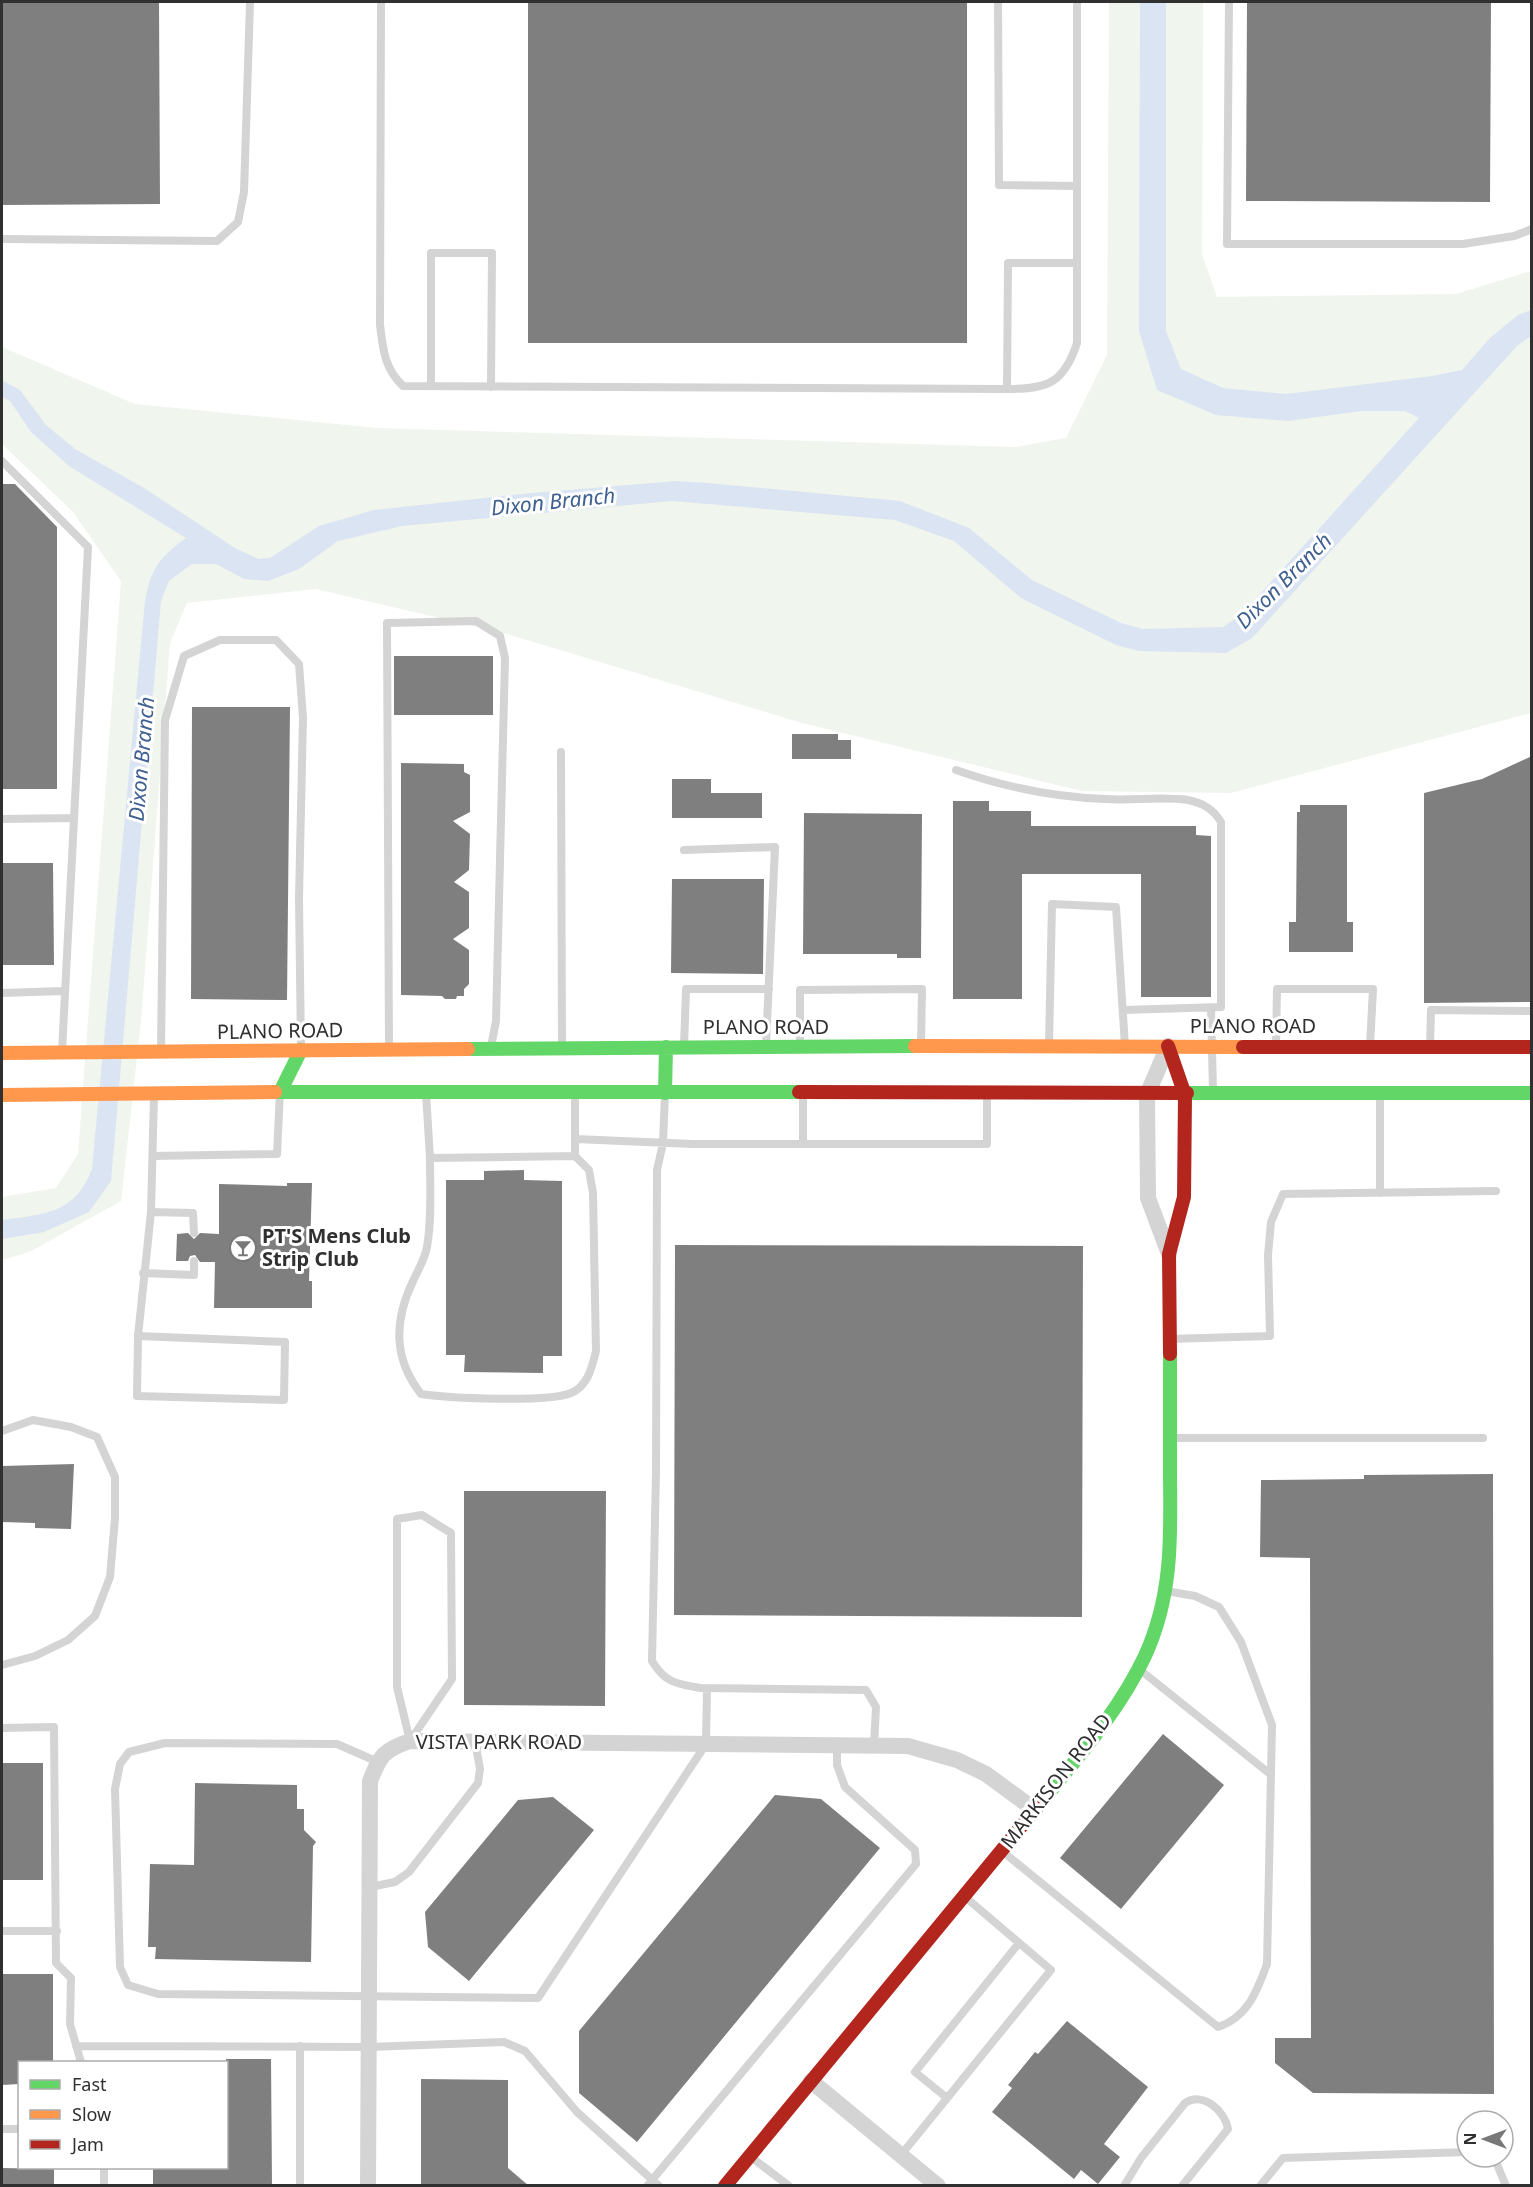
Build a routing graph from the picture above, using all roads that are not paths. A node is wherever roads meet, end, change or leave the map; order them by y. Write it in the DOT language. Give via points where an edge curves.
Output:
graph roads {
  1 [pos="250,2"];
  2 [pos="381,2"];
  3 [pos="998,2"];
  4 [pos="1077,2"];
  5 [pos="1229,2"];
  6 [pos="1077,186"];
  7 [pos="1532,229"];
  8 [pos="2,239"];
  9 [pos="1077,264"];
  10 [pos="431,386"];
  11 [pos="491,387"];
  12 [pos="1007,389"];
  13 [pos="2,461"];
  14 [pos="561,752"];
  15 [pos="956,770"];
  16 [pos="73,818"];
  17 [pos="2,819"];
  18 [pos="684,850"];
  19 [pos="769,989"];
  20 [pos="63,992"];
  21 [pos="2,993"];
  22 [pos="1211,1008"];
  23 [pos="1123,1010"];
  24 [pos="1532,1011"];
  25 [pos="766,1046"];
  26 [pos="800,1046"];
  27 [pos="921,1046"];
  28 [pos="1048,1046"];
  29 [pos="1125,1046"];
  30 [pos="1168,1046"];
  31 [pos="1212,1046"];
  32 [pos="1276,1046"];
  33 [pos="1370,1046"];
  34 [pos="666,1047"];
  35 [pos="684,1047"];
  36 [pos="1430,1047"];
  37 [pos="1532,1047"];
  38 [pos="491,1048"];
  39 [pos="562,1048"];
  40 [pos="389,1049"];
  41 [pos="301,1050"];
  42 [pos="62,1052"];
  43 [pos="161,1052"];
  44 [pos="2,1053"];
  45 [pos="280,1092"];
  46 [pos="154,1093"];
  47 [pos="426,1093"];
  48 [pos="575,1093"];
  49 [pos="665,1093"];
  50 [pos="1532,1093"];
  51 [pos="803,1094"];
  52 [pos="987,1094"];
  53 [pos="1380,1094"];
  54 [pos="2,1095"];
  55 [pos="1148,1095"];
  56 [pos="1185,1095"];
  57 [pos="1213,1095"];
  58 [pos="575,1139"];
  59 [pos="663,1143"];
  60 [pos="803,1143"];
  61 [pos="153,1156"];
  62 [pos="575,1156"];
  63 [pos="430,1158"];
  64 [pos="1496,1191"];
  65 [pos="1380,1193"];
  66 [pos="152,1212"];
  67 [pos="194,1233"];
  68 [pos="1168,1254"];
  69 [pos="194,1262"];
  70 [pos="143,1273"];
  71 [pos="138,1336"];
  72 [pos="1169,1339"];
  73 [pos="2,1431"];
  74 [pos="1170,1438"];
  75 [pos="1483,1438"];
  76 [pos="1166,1591"];
  77 [pos="2,1665"];
  78 [pos="1138,1669"];
  79 [pos="707,1688"];
  80 [pos="2,1728"];
  81 [pos="410,1741"];
  82 [pos="475,1742"];
  83 [pos="706,1743"];
  84 [pos="837,1745"];
  85 [pos="874,1745"];
  86 [pos="378,1762"];
  87 [pos="1270,1773"];
  88 [pos="1035,1810"];
  89 [pos="1002,1851"];
  90 [pos="370,1887"];
  91 [pos="964,1896"];
  92 [pos="2,1931"];
  93 [pos="57,1931"];
  94 [pos="1019,1943"];
  95 [pos="369,1995"];
  96 [pos="76,2046"];
  97 [pos="300,2046"];
  98 [pos="369,2047"];
  99 [pos="81,2061"];
  100 [pos="811,2081"];
  101 [pos="947,2098"];
  102 [pos="2,2129"];
  103 [pos="18,2129"];
  104 [pos="1455,2152"];
  105 [pos="901,2155"];
  106 [pos="750,2156"];
  107 [pos="104,2169"];
  108 [pos="1499,2169"];
  109 [pos="652,2183"];
  110 [pos="104,2186"];
  111 [pos="300,2186"];
  112 [pos="368,2186"];
  113 [pos="725,2186"];
  114 [pos="789,2186"];
  115 [pos="938,2186"];
  116 [pos="1124,2186"];
  117 [pos="1182,2186"];
  118 [pos="1260,2186"];
  119 [pos="1506,2186"];
  1 -- 8 [label="lane" via="244,192 238,222 217,241"];
  2 -- 10 [label="lane" via="380,325 385,361 392,376 402,386"];
  3 -- 6 [label="lane" via="999,185"];
  4 -- 6 [label="lane"];
  5 -- 7 [label="lane" via="1227,244 1463,244 1514,236"];
  6 -- 9 [label="lane"];
  9 -- 12 [label="lane" via="1077,343 1070,366 1036,389"];
  9 -- 12 [label="lane" via="1008,263"];
  10 -- 11 [label="lane"];
  10 -- 11 [label="lane" via="431,253 492,253"];
  11 -- 12 [label="lane"];
  13 -- 16 [label="lane" via="88,547"];
  14 -- 39 [label="lane"];
  15 -- 22 [label="lane" via="1023,790 1104,799 1187,800 1215,813 1221,822 1221,1007"];
  16 -- 17 [label="lane"];
  16 -- 20 [label="lane"];
  18 -- 19 [label="lane" via="775,847"];
  19 -- 25 [label="lane"];
  19 -- 35 [label="lane" via="686,989"];
  20 -- 21 [label="lane"];
  20 -- 42 [label="lane"];
  22 -- 23 [label="lane"];
  22 -- 31 [label="lane"];
  23 -- 28 [label="lane" via="1116,906 1052,904"];
  23 -- 29 [label="lane"];
  24 -- 36 [label="lane" via="1431,1010"];
  25 -- 26 [label="main road, PLANO ROAD"];
  25 -- 35 [label="main road, PLANO ROAD"];
  26 -- 27 [label="main road, PLANO ROAD"];
  26 -- 27 [label="lane" via="800,990 922,989"];
  27 -- 28 [label="main road, PLANO ROAD"];
  28 -- 29 [label="main road, PLANO ROAD"];
  29 -- 30 [label="main road, PLANO ROAD"];
  30 -- 31 [label="main road, PLANO ROAD"];
  30 -- 55 [label="street, MARKISON ROAD"];
  30 -- 56 [label="main road, MARKISON ROAD"];
  31 -- 32 [label="main road, PLANO ROAD"];
  31 -- 57 [label="lane"];
  32 -- 33 [label="main road, PLANO ROAD"];
  32 -- 33 [label="lane" via="1277,989 1373,989"];
  33 -- 36 [label="main road, PLANO ROAD"];
  34 -- 35 [label="main road, PLANO ROAD"];
  34 -- 39 [label="main road, PLANO ROAD"];
  34 -- 49 [label="main road"];
  36 -- 37 [label="main road, PLANO ROAD"];
  38 -- 39 [label="main road, PLANO ROAD"];
  38 -- 40 [label="main road, PLANO ROAD"];
  38 -- 40 [label="lane" via="496,1022 505,658 500,636 476,621 387,623"];
  40 -- 41 [label="main road, PLANO ROAD"];
  41 -- 43 [label="main road, PLANO ROAD"];
  41 -- 43 [label="lane" via="303,718 299,664 276,639 220,639 184,656 165,720"];
  41 -- 45 [label="main road"];
  42 -- 43 [label="main road, PLANO ROAD"];
  42 -- 44 [label="main road, PLANO ROAD"];
  45 -- 46 [label="main road"];
  45 -- 47 [label="main road"];
  45 -- 61 [label="lane" via="277,1154"];
  46 -- 54 [label="main road"];
  46 -- 61 [label="lane"];
  47 -- 48 [label="main road"];
  47 -- 63 [label="lane"];
  48 -- 49 [label="main road"];
  48 -- 58 [label="lane"];
  49 -- 51 [label="main road"];
  49 -- 59 [label="lane"];
  50 -- 53 [label="main road"];
  51 -- 52 [label="main road"];
  51 -- 60 [label="lane"];
  52 -- 55 [label="main road"];
  52 -- 60 [label="lane" via="987,1144"];
  53 -- 57 [label="main road"];
  53 -- 65 [label="lane"];
  55 -- 56 [label="main road"];
  55 -- 68 [label="street, MARKISON ROAD" via="1148,1198"];
  56 -- 57 [label="main road"];
  56 -- 68 [label="main road, MARKISON ROAD" via="1184,1197"];
  58 -- 59 [label="lane"];
  58 -- 62 [label="lane"];
  59 -- 60 [label="lane"];
  59 -- 79 [label="lane" via="657,1170 652,1661 661,1676 681,1685"];
  61 -- 66 [label="lane"];
  62 -- 63 [label="lane"];
  62 -- 63 [label="lane" via="589,1170 593,1193 596,1351 590,1376 572,1393 547,1397 446,1398 421,1394 407,1376 400,1353 399,1324 427,1248"];
  64 -- 65 [label="lane"];
  65 -- 72 [label="lane" via="1283,1194 1271,1222 1270,1336"];
  66 -- 67 [label="lane" via="193,1213"];
  66 -- 70 [label="lane"];
  68 -- 72 [label="main road, MARKISON ROAD"];
  69 -- 70 [label="lane" via="194,1275"];
  70 -- 71 [label="lane"];
  71 -- 71 [label="lane" via="137,1396 284,1400 285,1342"];
  72 -- 74 [label="main road, MARKISON ROAD"];
  73 -- 77 [label="lane" via="33,1420 97,1437 115,1477 115,1518 110,1577 95,1616 68,1640 35,1656"];
  74 -- 75 [label="lane"];
  74 -- 76 [label="main road, MARKISON ROAD" via="1171,1557"];
  76 -- 78 [label="main road, MARKISON ROAD"];
  76 -- 87 [label="lane" via="1195,1596 1219,1607 1241,1642 1272,1725"];
  78 -- 87 [label="lane"];
  78 -- 88 [label="main road, MARKISON ROAD" via="1095,1737"];
  79 -- 83 [label="lane"];
  79 -- 85 [label="lane" via="866,1690 875,1700"];
  80 -- 93 [label="lane" via="54,1727"];
  81 -- 81 [label="lane" via="396,1687 397,1519 422,1515 451,1533 452,1679"];
  81 -- 82 [label="street, VISTA PARK ROAD"];
  81 -- 86 [label="street, VISTA PARK ROAD" via="388,1748"];
  82 -- 83 [label="street, VISTA PARK ROAD"];
  82 -- 90 [label="lane" via="480,1769 478,1783 409,1872 395,1882"];
  83 -- 84 [label="street, VISTA PARK ROAD"];
  83 -- 95 [label="lane" via="538,1998"];
  84 -- 85 [label="street, VISTA PARK ROAD"];
  84 -- 109 [label="lane" via="837,1765 845,1787 915,1850 916,1864"];
  85 -- 88 [label="street, VISTA PARK ROAD" via="908,1746 957,1760 986,1774"];
  86 -- 90 [label="street" via="370,1781"];
  86 -- 95 [label="lane" via="337,1744 165,1743 129,1752 120,1764 115,1789 120,1967 128,1985 158,1994"];
  87 -- 89 [label="lane" via="1268,1964 1253,2000 1233,2022 1218,2027"];
  88 -- 89 [label="main road, MARKISON ROAD"];
  89 -- 91 [label="main road, MARKISON ROAD"];
  90 -- 95 [label="street"];
  91 -- 94 [label="lane"];
  91 -- 100 [label="main road, MARKISON ROAD"];
  92 -- 93 [label="lane"];
  93 -- 96 [label="lane" via="56,1963 71,1978 70,2024"];
  94 -- 101 [label="lane" via="1051,1970"];
  94 -- 101 [label="lane" via="915,2072"];
  95 -- 98 [label="street"];
  96 -- 97 [label="lane"];
  96 -- 99 [label="lane"];
  97 -- 98 [label="lane"];
  97 -- 111 [label="lane"];
  98 -- 109 [label="lane" via="504,2042 525,2051 578,2112"];
  98 -- 112 [label="street"];
  100 -- 105 [label="street"];
  100 -- 106 [label="main road, MARKISON ROAD"];
  101 -- 105 [label="lane"];
  102 -- 103 [label="lane"];
  104 -- 118 [label="lane" via="1283,2158"];
  105 -- 115 [label="street"];
  106 -- 113 [label="main road, MARKISON ROAD"];
  106 -- 114 [label="lane"];
  107 -- 110 [label="lane"];
  108 -- 119 [label="lane"];
  116 -- 117 [label="lane" via="1185,2103 1202,2099 1224,2116 1228,2129"];
}
